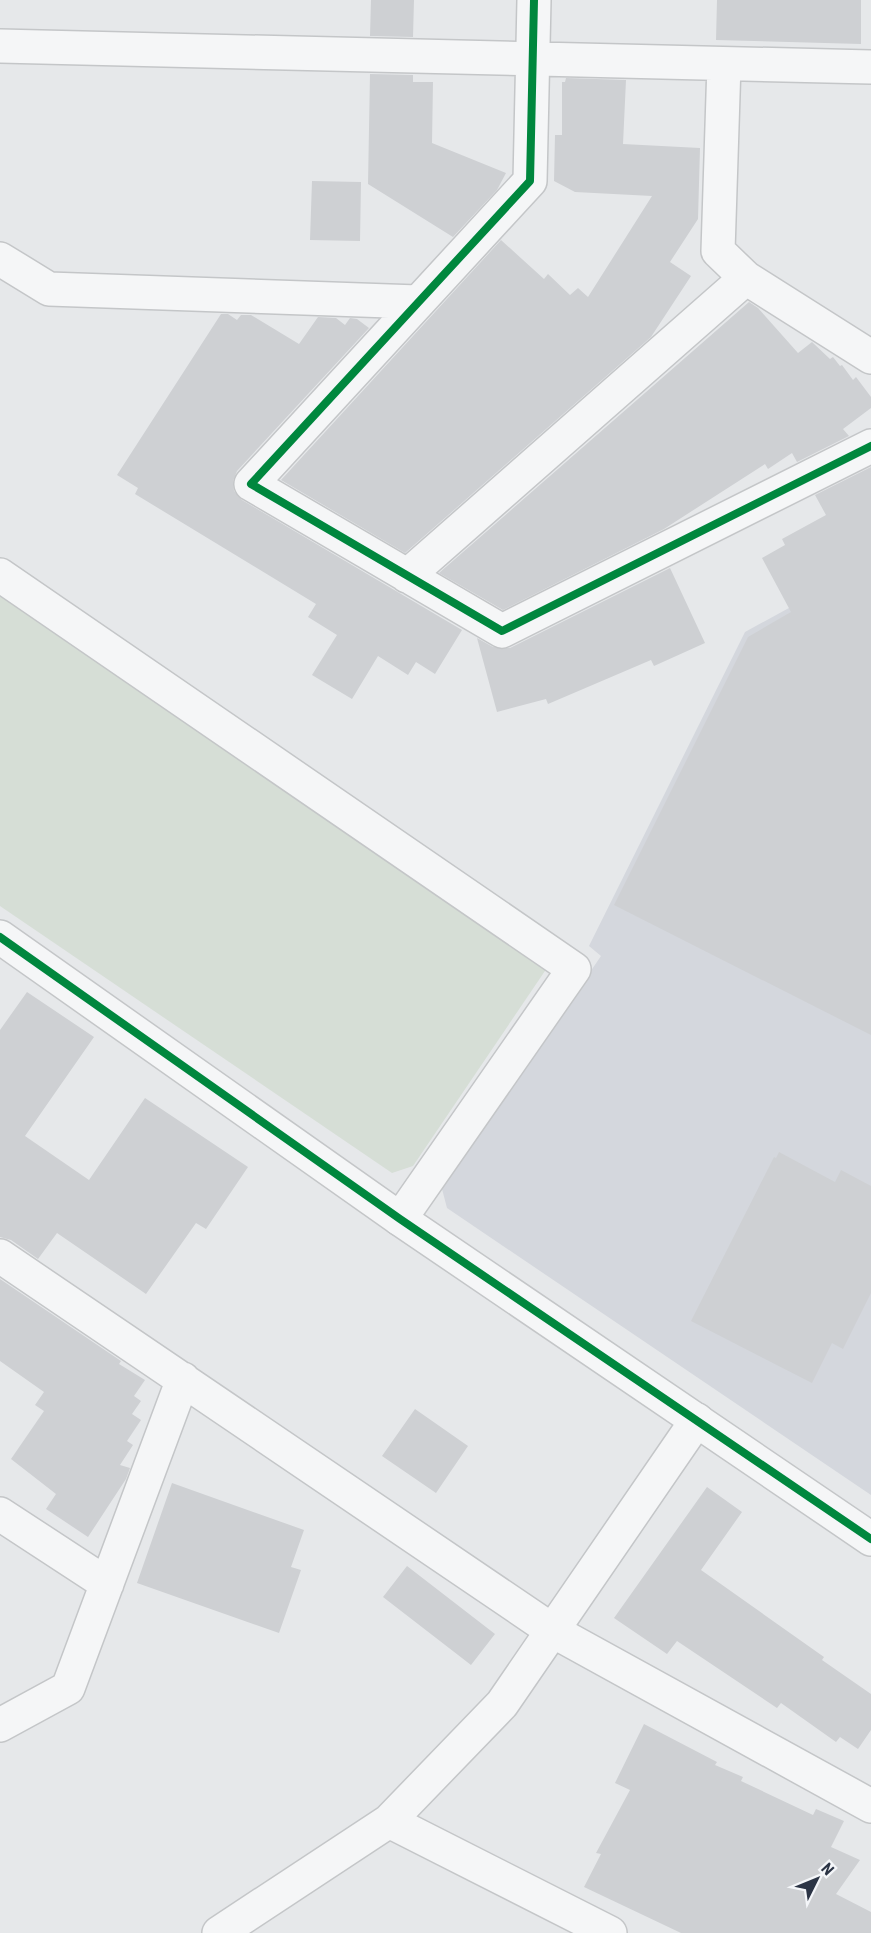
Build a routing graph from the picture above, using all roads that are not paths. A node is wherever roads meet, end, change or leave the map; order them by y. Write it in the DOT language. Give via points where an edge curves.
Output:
graph roads {
  1 [pos="534,0"];
  2 [pos="0,46"];
  3 [pos="533,59"];
  4 [pos="724,64"];
  5 [pos="871,67"];
  6 [pos="0,259"];
  7 [pos="746,278"];
  8 [pos="418,302"];
  9 [pos="871,357"];
  10 [pos="871,446"];
  11 [pos="0,574"];
  12 [pos="406,576"];
  13 [pos="0,937"];
  14 [pos="400,1219"];
  15 [pos="0,1256"];
  16 [pos="183,1379"];
  17 [pos="697,1420"];
  18 [pos="0,1514"];
  19 [pos="871,1539"];
  20 [pos="107,1584"];
  21 [pos="553,1631"];
  22 [pos="0,1725"];
  23 [pos="871,1806"];
  24 [pos="389,1821"];
  25 [pos="219,1933"];
  26 [pos="610,1933"];
  1 -- 3 [label="street"];
  2 -- 3 [label="street"];
  3 -- 4 [label="street"];
  3 -- 8 [label="street" via="530,181"];
  4 -- 5 [label="street"];
  4 -- 7 [label="street" via="718,251"];
  6 -- 8 [label="street" via="49,289"];
  7 -- 9 [label="street"];
  7 -- 12 [label="street"];
  8 -- 12 [label="street" via="251,484"];
  10 -- 12 [label="street" via="502,631"];
  11 -- 14 [label="street" via="574,969"];
  13 -- 14 [label="street"];
  14 -- 17 [label="street"];
  15 -- 16 [label="street"];
  16 -- 20 [label="street"];
  16 -- 21 [label="street"];
  17 -- 19 [label="street"];
  17 -- 21 [label="street"];
  18 -- 20 [label="street"];
  20 -- 22 [label="street" via="68,1688"];
  21 -- 23 [label="street"];
  21 -- 24 [label="street" via="502,1704"];
  24 -- 25 [label="street"];
  24 -- 26 [label="street"];
}
